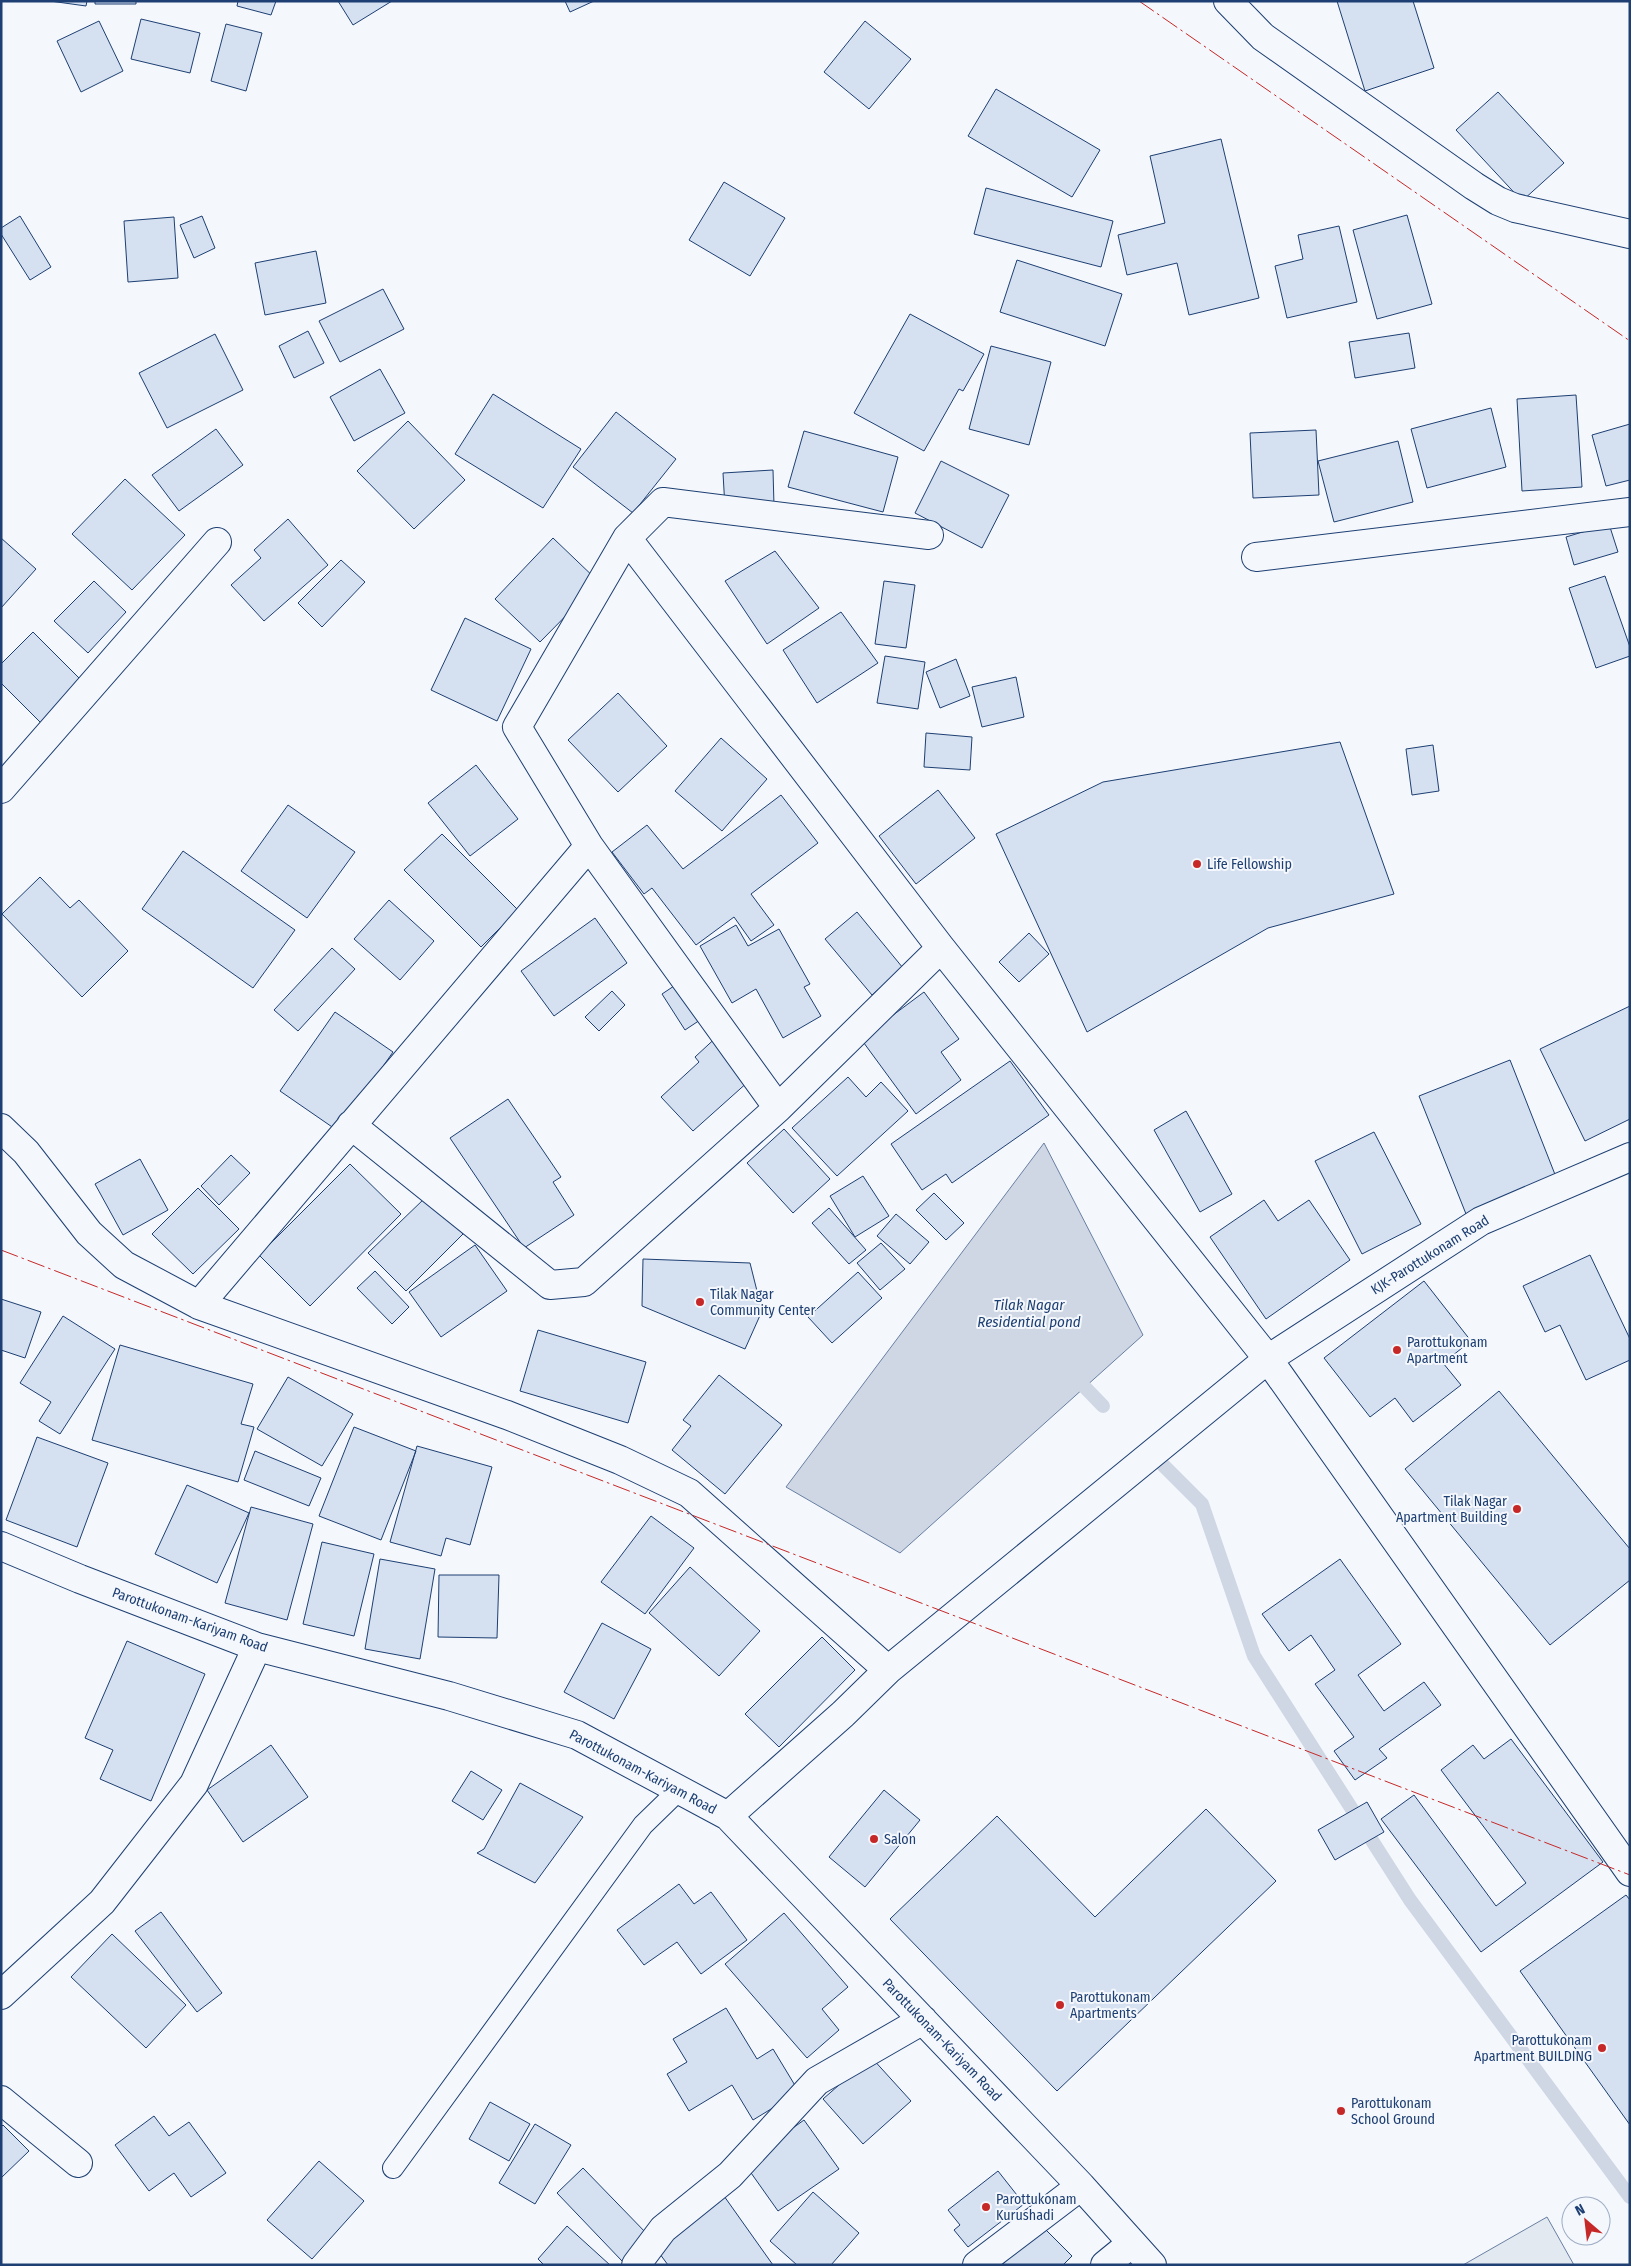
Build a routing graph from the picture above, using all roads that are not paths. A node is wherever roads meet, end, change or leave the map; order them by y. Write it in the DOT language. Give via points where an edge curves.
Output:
graph roads {
  1 [pos="1228,1"];
  2 [pos="1630,234"];
  3 [pos="1630,512"];
  4 [pos="929,534"];
  5 [pos="627,538"];
  6 [pos="217,542"];
  7 [pos="1256,557"];
  8 [pos="1,789"];
  9 [pos="589,846"];
  10 [pos="942,948"];
  11 [pos="778,1108"];
  12 [pos="351,1125"];
  13 [pos="1,1128"];
  14 [pos="1630,1157"];
  15 [pos="199,1305"];
  16 [pos="1268,1358"];
  17 [pos="1,1546"];
  18 [pos="257,1647"];
  19 [pos="888,1670"];
  20 [pos="680,1789"];
  21 [pos="728,1816"];
  22 [pos="1630,1872"];
  23 [pos="1,1995"];
  24 [pos="923,2020"];
  25 [pos="1,2100"];
  26 [pos="78,2163"];
  27 [pos="392,2168"];
  28 [pos="1081,2186"];
  29 [pos="1132,2243"];
  30 [pos="636,2265"];
  31 [pos="977,2265"];
  32 [pos="1105,2265"];
  33 [pos="1152,2265"];
  1 -- 2 [label="street" via="1263,37 1498,201"];
  3 -- 7 [label="street"];
  4 -- 5 [label="street" via="663,502"];
  5 -- 9 [label="street" via="517,727"];
  5 -- 10 [label="street"];
  6 -- 8 [label="street"];
  9 -- 11 [label="street"];
  9 -- 12 [label="street"];
  10 -- 11 [label="street"];
  10 -- 16 [label="street"];
  11 -- 12 [label="street" via="584,1282 550,1285"];
  12 -- 15 [label="street"];
  13 -- 15 [label="street" via="26,1152 89,1233 124,1265"];
  14 -- 16 [label="street, KJK-Parottukonam Road" via="1481,1220"];
  15 -- 19 [label="street" via="507,1415 620,1460 689,1493"];
  16 -- 19 [label="street, KJK-Parottukonam Road"];
  16 -- 22 [label="street"];
  17 -- 18 [label="street, Parottukonam-Kariyam Road"];
  18 -- 20 [label="street, Parottukonam-Kariyam Road" via="449,1696 578,1735"];
  18 -- 23 [label="street" via="194,1784 102,1902"];
  19 -- 21 [label="street, KJK-Parottukonam Road"];
  20 -- 21 [label="street, Parottukonam-Kariyam Road"];
  20 -- 27 [label="lane" via="642,1825"];
  21 -- 24 [label="street, Parottukonam-Kariyam Road"];
  24 -- 28 [label="street, Parottukonam-Kariyam Road"];
  24 -- 30 [label="street" via="818,2081 730,2174 662,2230"];
  25 -- 26 [label="street"];
  28 -- 29 [label="street, Parottukonam-Kariyam Road"];
  28 -- 31 [label="street"];
  29 -- 32 [label="street"];
  29 -- 33 [label="street, Parottukonam-Kariyam Road"];
}
